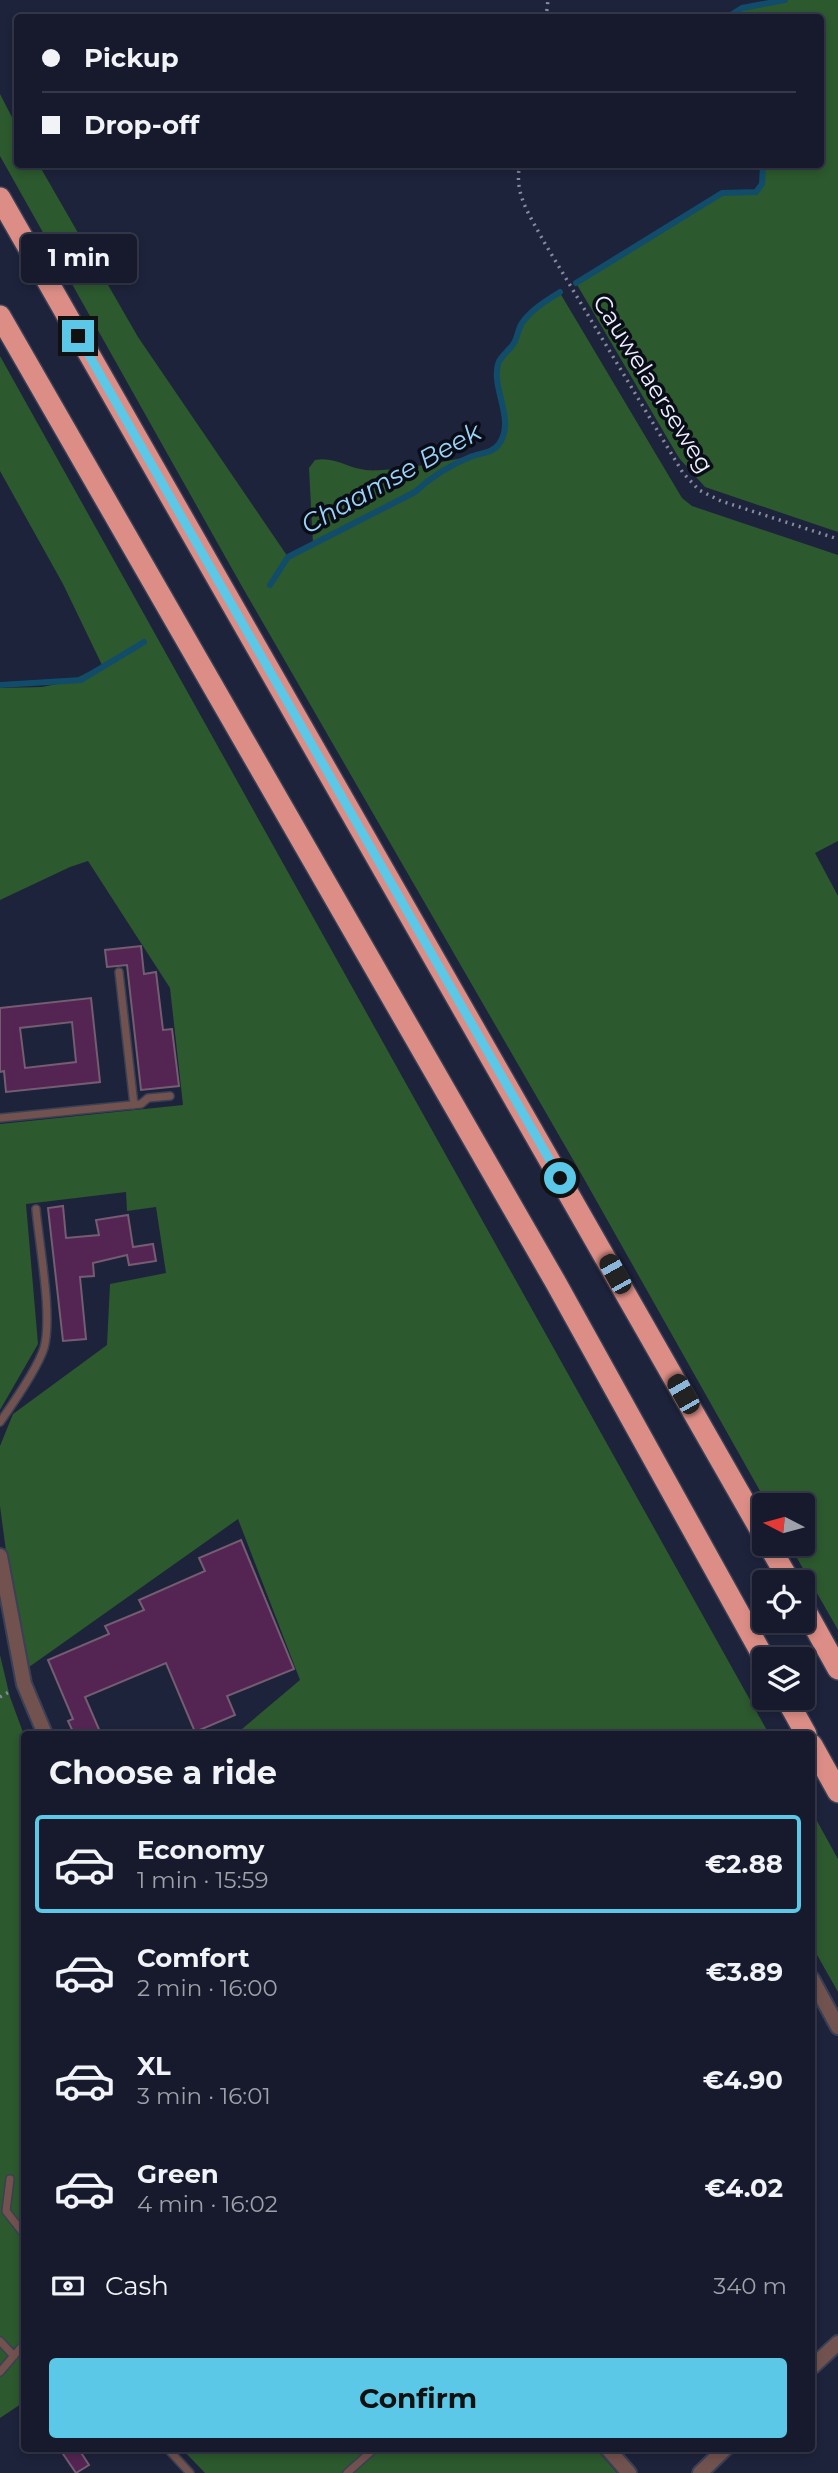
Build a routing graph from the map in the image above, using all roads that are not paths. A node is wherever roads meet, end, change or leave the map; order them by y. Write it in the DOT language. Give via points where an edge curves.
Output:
graph roads {
  1 [pos="0,198"];
  2 [pos="0,316"];
  3 [pos="119,971"];
  4 [pos="170,1096"];
  5 [pos="134,1105"];
  6 [pos="0,1118"];
  7 [pos="36,1209"];
  8 [pos="0,1422"];
  9 [pos="752,1515"];
  10 [pos="0,1556"];
  11 [pos="815,1628"];
  12 [pos="758,1647"];
  13 [pos="838,1669"];
  14 [pos="793,1710"];
  15 [pos="44,1731"];
  16 [pos="804,1731"];
  17 [pos="815,1750"];
  18 [pos="838,1792"];
  19 [pos="815,1984"];
  20 [pos="838,2026"];
  21 [pos="10,2179"];
  22 [pos="21,2230"];
  23 [pos="0,2340"];
  24 [pos="838,2343"];
  25 [pos="21,2348"];
  26 [pos="14,2356"];
  27 [pos="815,2364"];
  28 [pos="0,2372"];
  29 [pos="171,2452"];
  30 [pos="371,2452"];
  31 [pos="611,2452"];
  32 [pos="722,2452"];
  33 [pos="190,2473"];
  34 [pos="347,2473"];
  35 [pos="629,2473"];
  36 [pos="700,2473"];
  1 -- 9 [label="highway"];
  2 -- 12 [label="highway" via="556,1283"];
  3 -- 5 [label="lane"];
  4 -- 5 [label="lane"];
  5 -- 6 [label="lane"];
  7 -- 8 [label="lane" via="48,1326 43,1350"];
  10 -- 15 [label="street" via="23,1684"];
  11 -- 13 [label="highway"];
  14 -- 16 [label="highway"];
  17 -- 18 [label="highway"];
  19 -- 20 [label="street"];
  21 -- 22 [label="lane" via="6,2211"];
  23 -- 26 [label="lane"];
  24 -- 27 [label="street"];
  25 -- 26 [label="lane"];
  26 -- 28 [label="lane"];
  29 -- 33 [label="lane"];
  30 -- 34 [label="lane"];
  31 -- 35 [label="street"];
  32 -- 36 [label="street"];
}
